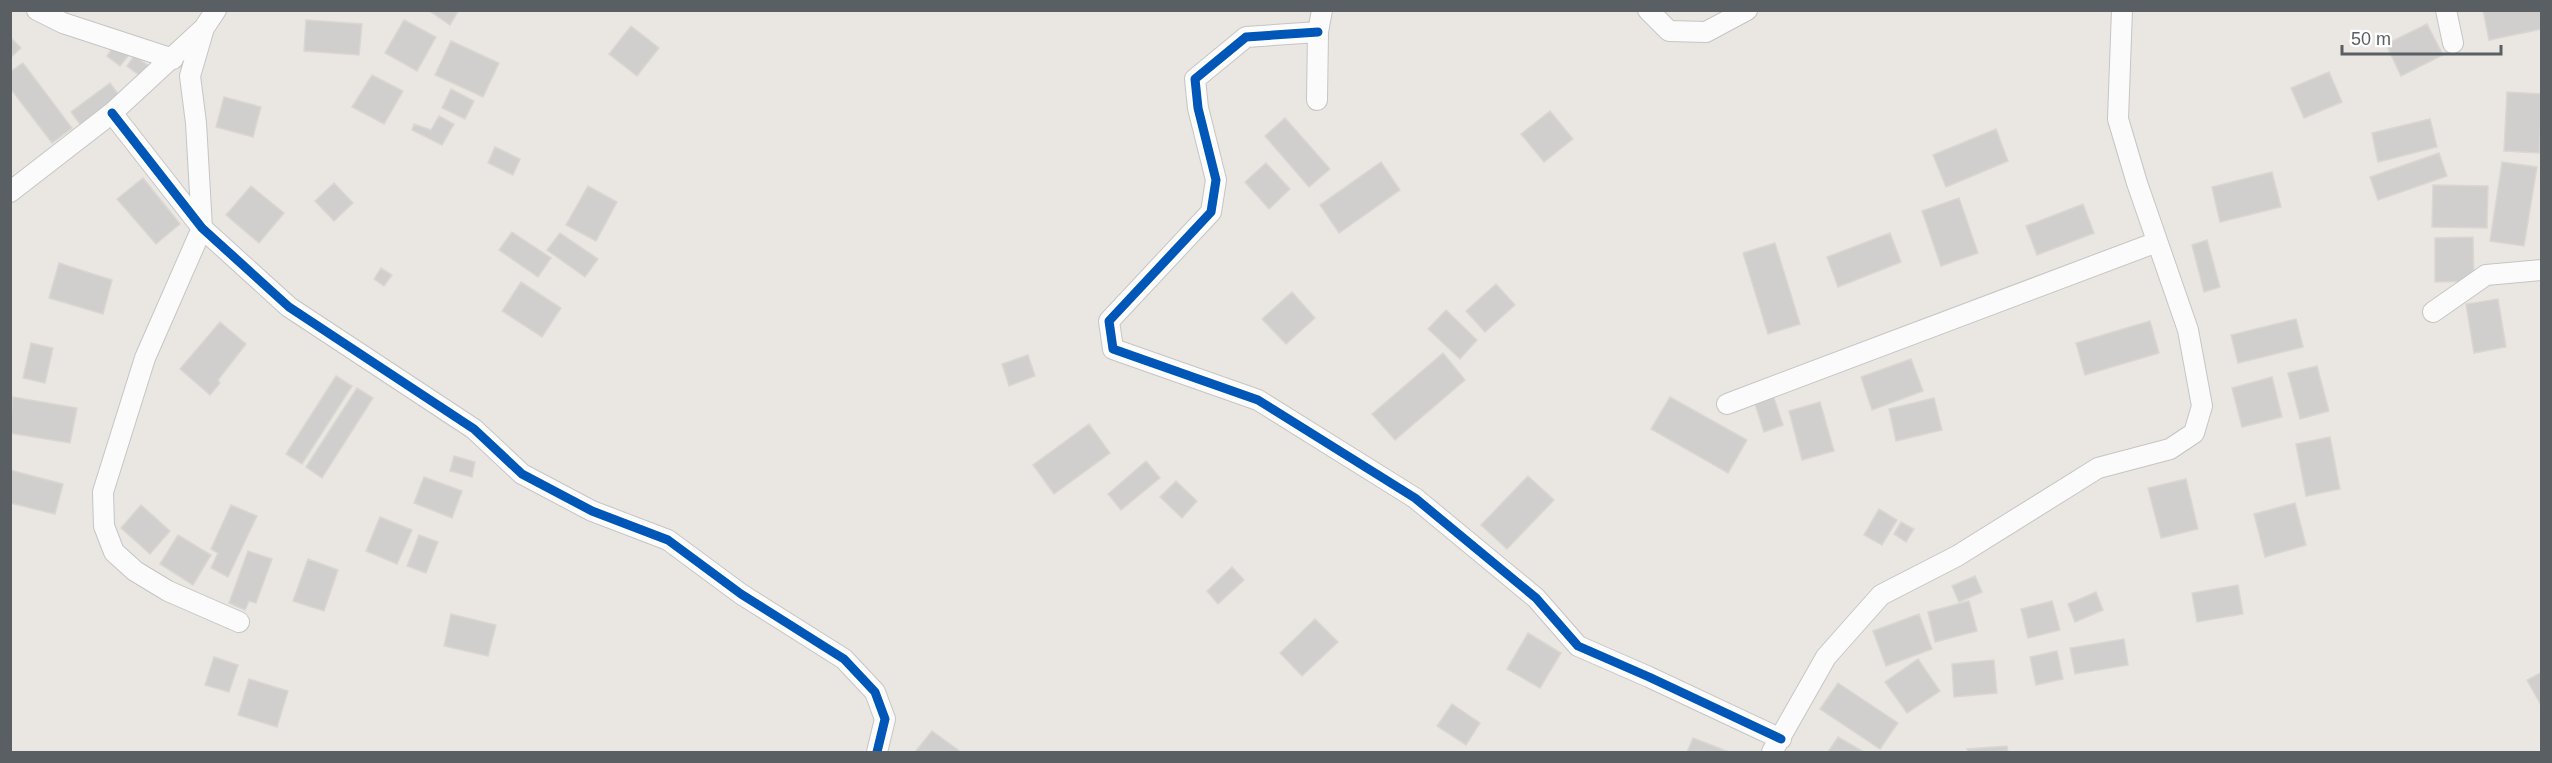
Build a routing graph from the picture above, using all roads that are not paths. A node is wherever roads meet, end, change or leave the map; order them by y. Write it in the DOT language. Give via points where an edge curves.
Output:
graph roads {
  1 [pos="37,10"];
  2 [pos="216,10"];
  3 [pos="1322,10"];
  4 [pos="1648,10"];
  5 [pos="1747,10"];
  6 [pos="2122,10"];
  7 [pos="2446,10"];
  8 [pos="204,28"];
  9 [pos="1318,33"];
  10 [pos="2453,43"];
  11 [pos="173,59"];
  12 [pos="1317,100"];
  13 [pos="112,113"];
  14 [pos="10,192"];
  15 [pos="202,228"];
  16 [pos="2157,242"];
  17 [pos="2541,270"];
  18 [pos="2433,312"];
  19 [pos="1727,404"];
  20 [pos="239,622"];
  21 [pos="1777,746"];
  22 [pos="877,753"];
  1 -- 11 [label="street"];
  2 -- 8 [label="street"];
  3 -- 9 [label="street"];
  4 -- 5 [label="street" via="1669,31 1706,32"];
  6 -- 16 [label="street" via="2118,119"];
  7 -- 10 [label="street"];
  8 -- 11 [label="street"];
  8 -- 15 [label="street" via="190,76"];
  9 -- 12 [label="street"];
  9 -- 21 [label="street" via="1246,37 1195,79 1216,180 1212,212 1109,321 1113,349 1258,400 1416,498 1536,598 1578,646 1649,677"];
  11 -- 13 [label="street"];
  13 -- 14 [label="street"];
  13 -- 15 [label="street"];
  15 -- 20 [label="street" via="145,358 103,492 104,526 114,552 135,570 168,591"];
  15 -- 22 [label="street" via="289,308 474,429 522,474 592,511 668,540 741,594 844,659 875,692 885,719"];
  16 -- 19 [label="street"];
  16 -- 21 [label="street" via="2188,330 2202,406 2194,433 2170,450 2098,468 1957,556 1881,595 1826,657"];
  17 -- 18 [label="street" via="2486,275"];
}
